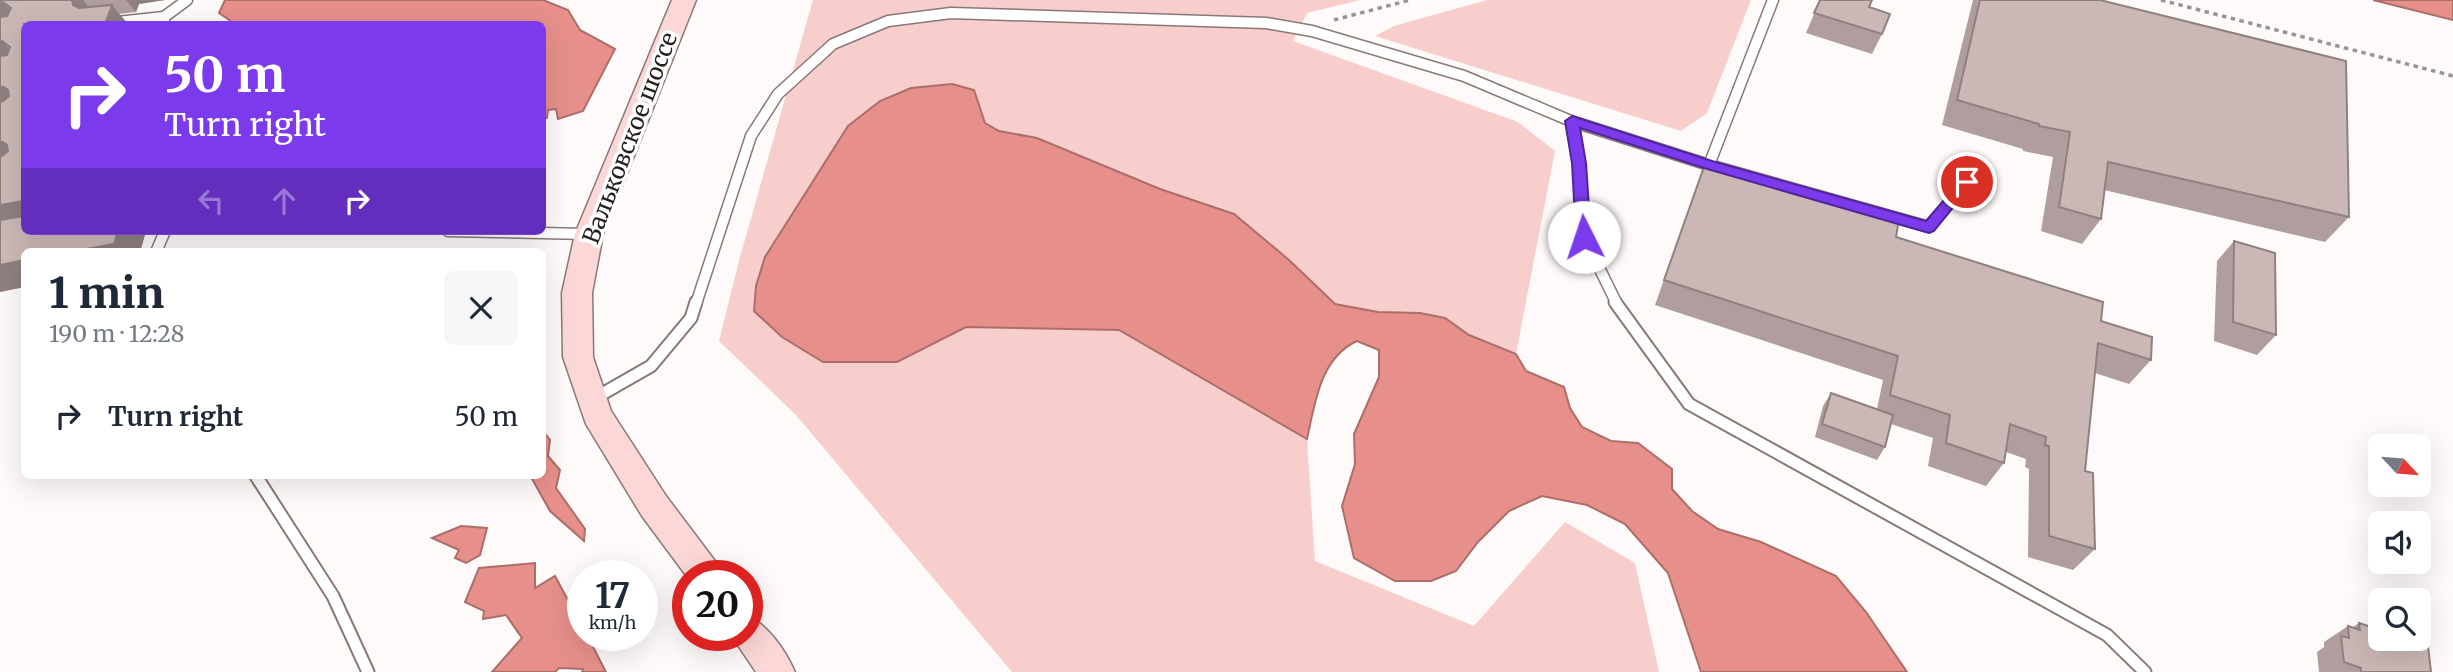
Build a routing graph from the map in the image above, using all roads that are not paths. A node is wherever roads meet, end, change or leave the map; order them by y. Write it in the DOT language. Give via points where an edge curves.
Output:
graph roads {
  1 [pos="187,0"];
  2 [pos="684,0"];
  3 [pos="1773,0"];
  4 [pos="164,21"];
  5 [pos="1572,121"];
  6 [pos="1709,165"];
  7 [pos="1967,182"];
  8 [pos="546,233"];
  9 [pos="589,234"];
  10 [pos="592,400"];
  11 [pos="258,479"];
  12 [pos="694,560"];
  13 [pos="761,651"];
  14 [pos="368,672"];
  15 [pos="777,672"];
  16 [pos="2145,672"];
  1 -- 4 [label="lane"];
  2 -- 9 [label="main road, Вальковское шоссе"];
  3 -- 6 [label="lane"];
  5 -- 6 [label="lane"];
  5 -- 10 [label="lane" via="1464,76 1312,31 1266,23 951,13 888,21 833,44 778,94 751,136 691,318 651,366"];
  5 -- 16 [label="lane" via="1584,237 1611,296 1689,404 2107,635"];
  6 -- 7 [label="lane" via="1929,228"];
  8 -- 9 [label="lane"];
  9 -- 10 [label="main road, Вальковское шоссе" via="577,293 578,356"];
  10 -- 12 [label="main road, Вальковское шоссе" via="654,506"];
  11 -- 14 [label="lane" via="333,596"];
  13 -- 15 [label="main road"];
}
